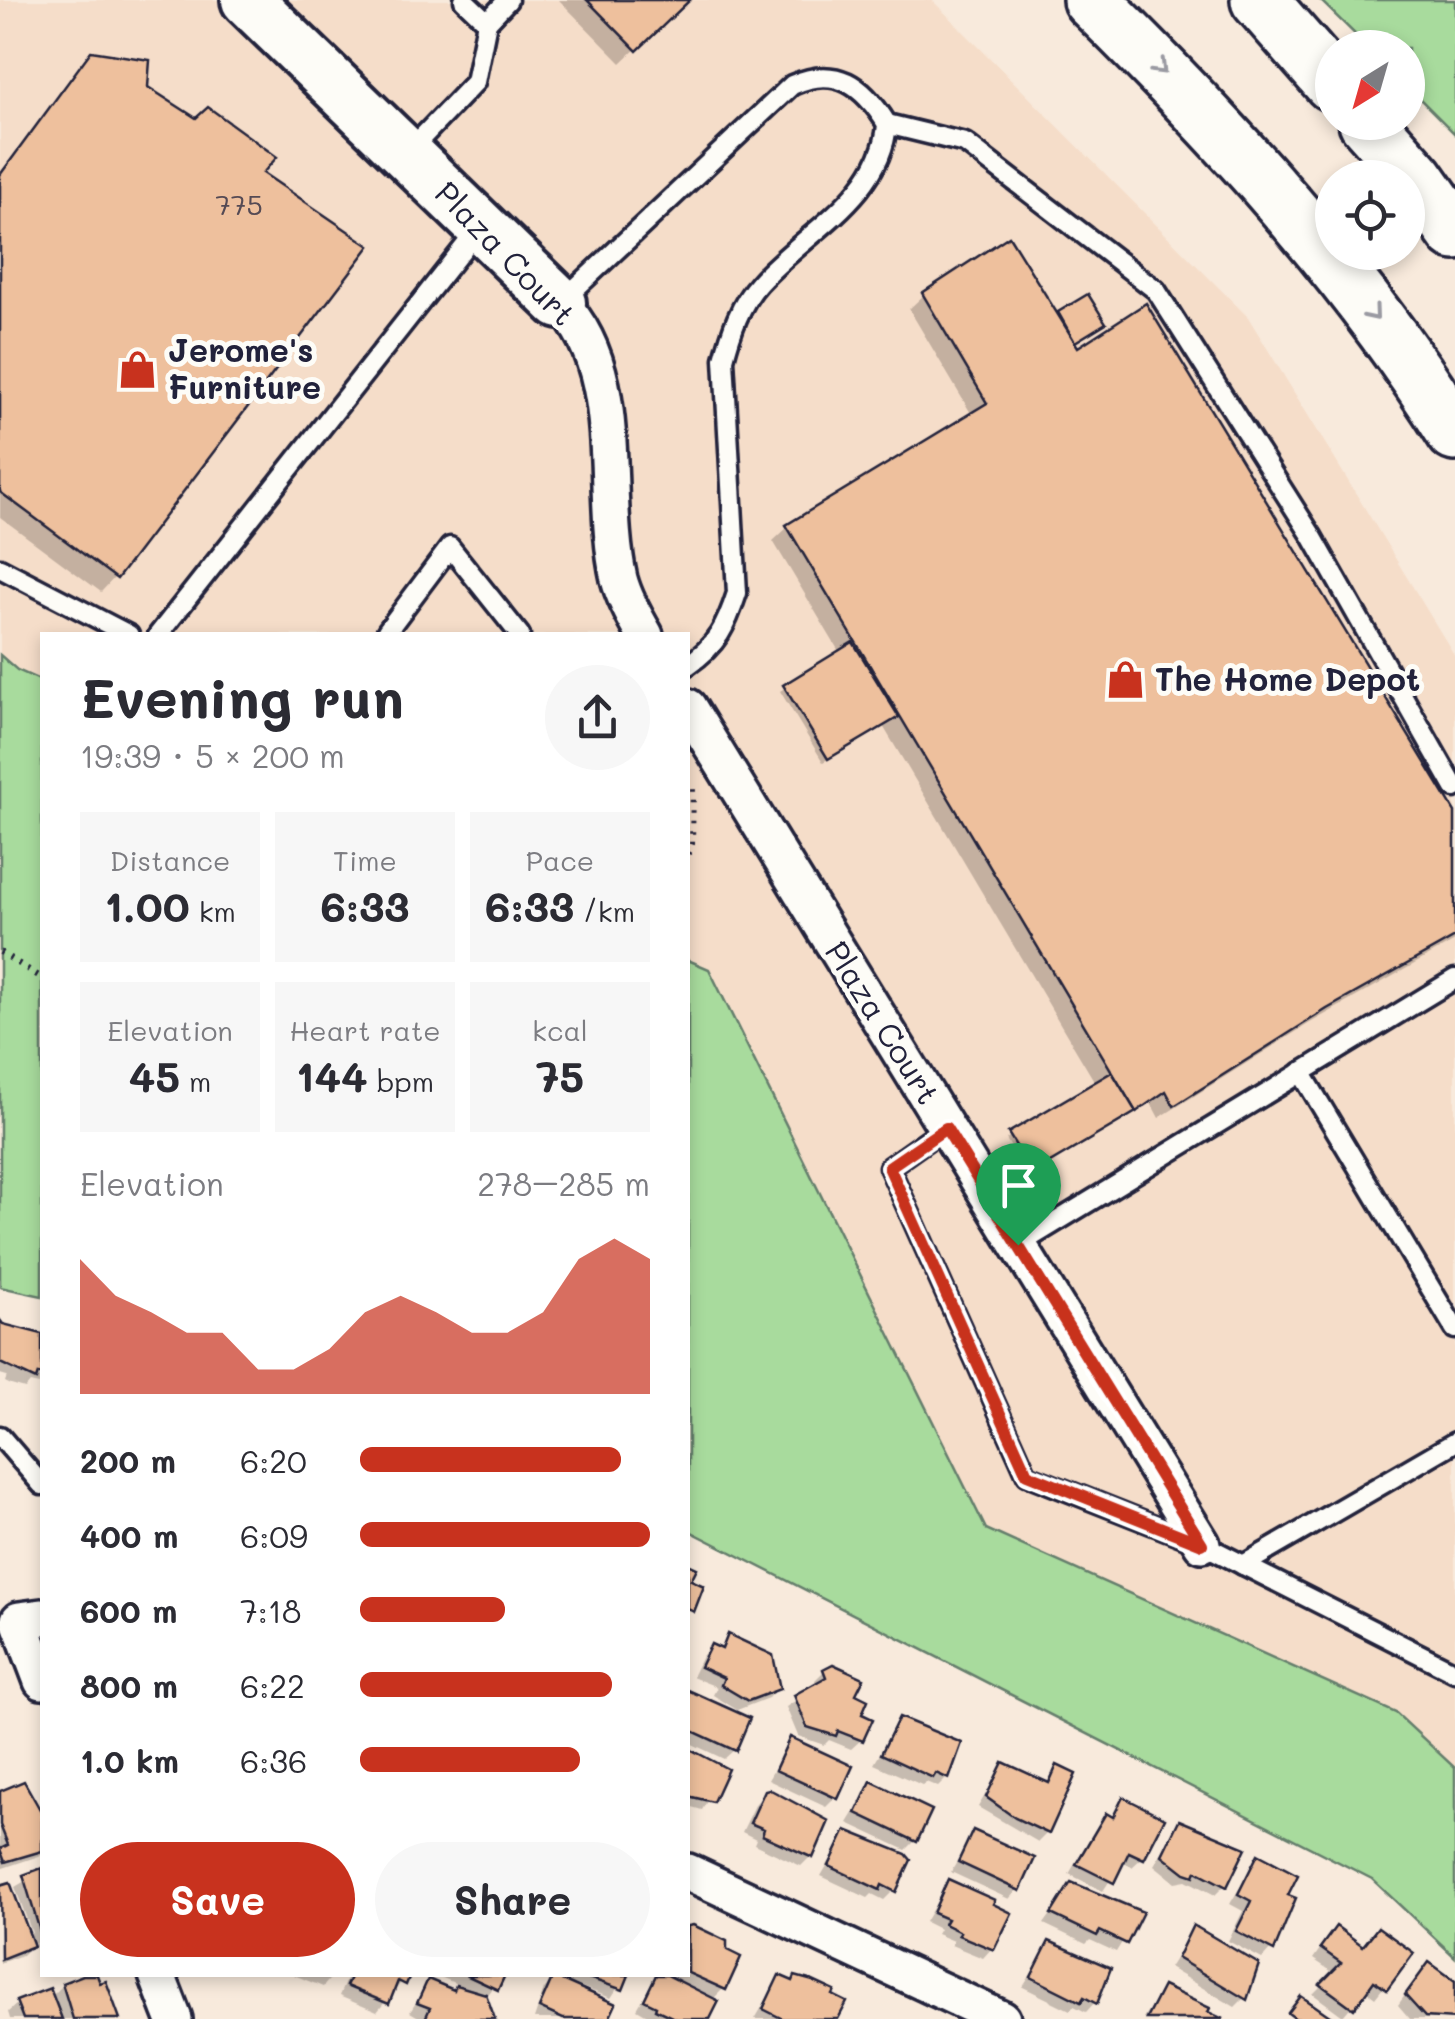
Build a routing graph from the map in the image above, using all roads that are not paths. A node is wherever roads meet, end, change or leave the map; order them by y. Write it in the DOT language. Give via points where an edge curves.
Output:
graph roads {
  1 [pos="247,0"];
  2 [pos="464,0"];
  3 [pos="508,0"];
  4 [pos="1091,0"];
  5 [pos="1258,0"];
  6 [pos="487,22"];
  7 [pos="1315,64"];
  8 [pos="886,124"];
  9 [pos="1383,140"];
  10 [pos="406,153"];
  11 [pos="482,225"];
  12 [pos="1455,232"];
  13 [pos="560,303"];
  14 [pos="1455,433"];
  15 [pos="0,568"];
  16 [pos="124,632"];
  17 [pos="160,632"];
  18 [pos="387,632"];
  19 [pos="518,632"];
  20 [pos="644,632"];
  21 [pos="690,664"];
  22 [pos="690,711"];
  23 [pos="1455,788"];
  24 [pos="1455,978"];
  25 [pos="1301,1072"];
  26 [pos="946,1128"];
  27 [pos="1018,1245"];
  28 [pos="1455,1330"];
  29 [pos="0,1436"];
  30 [pos="1455,1442"];
  31 [pos="40,1482"];
  32 [pos="1202,1544"];
  33 [pos="1244,1565"];
  34 [pos="20,1616"];
  35 [pos="1455,1672"];
  36 [pos="40,1675"];
  37 [pos="690,1873"];
  38 [pos="158,1977"];
  39 [pos="174,2019"];
  40 [pos="1002,2019"];
  1 -- 10 [label="street, Plaza Court"];
  2 -- 6 [label="lane"];
  3 -- 6 [label="lane"];
  4 -- 14 [label="main road, one-way" via="1214,124 1402,348"];
  5 -- 7 [label="main road"];
  6 -- 10 [label="lane" via="474,82"];
  8 -- 13 [label="lane" via="854,83 833,75 792,85"];
  8 -- 21 [label="lane" via="885,152 870,178 757,285 734,325 724,360 737,593 726,629"];
  8 -- 23 [label="lane" via="965,144 1156,290 1312,536"];
  9 -- 12 [label="main road"];
  10 -- 11 [label="street, Plaza Court"];
  11 -- 13 [label="street, Plaza Court"];
  11 -- 17 [label="lane"];
  13 -- 20 [label="street, Plaza Court" via="574,318 599,382 619,579"];
  15 -- 16 [label="lane"];
  18 -- 19 [label="lane" via="450,546"];
  22 -- 26 [label="street, Plaza Court"];
  24 -- 25 [label="lane"];
  25 -- 27 [label="lane"];
  25 -- 28 [label="lane"];
  26 -- 27 [label="street, Plaza Court"];
  26 -- 32 [label="lane" via="889,1167 1027,1474"];
  27 -- 32 [label="street, Plaza Court"];
  29 -- 31 [label="lane"];
  30 -- 33 [label="lane"];
  32 -- 33 [label="lane"];
  33 -- 35 [label="lane"];
  34 -- 36 [label="street"];
  37 -- 40 [label="street"];
  38 -- 39 [label="street"];
}
